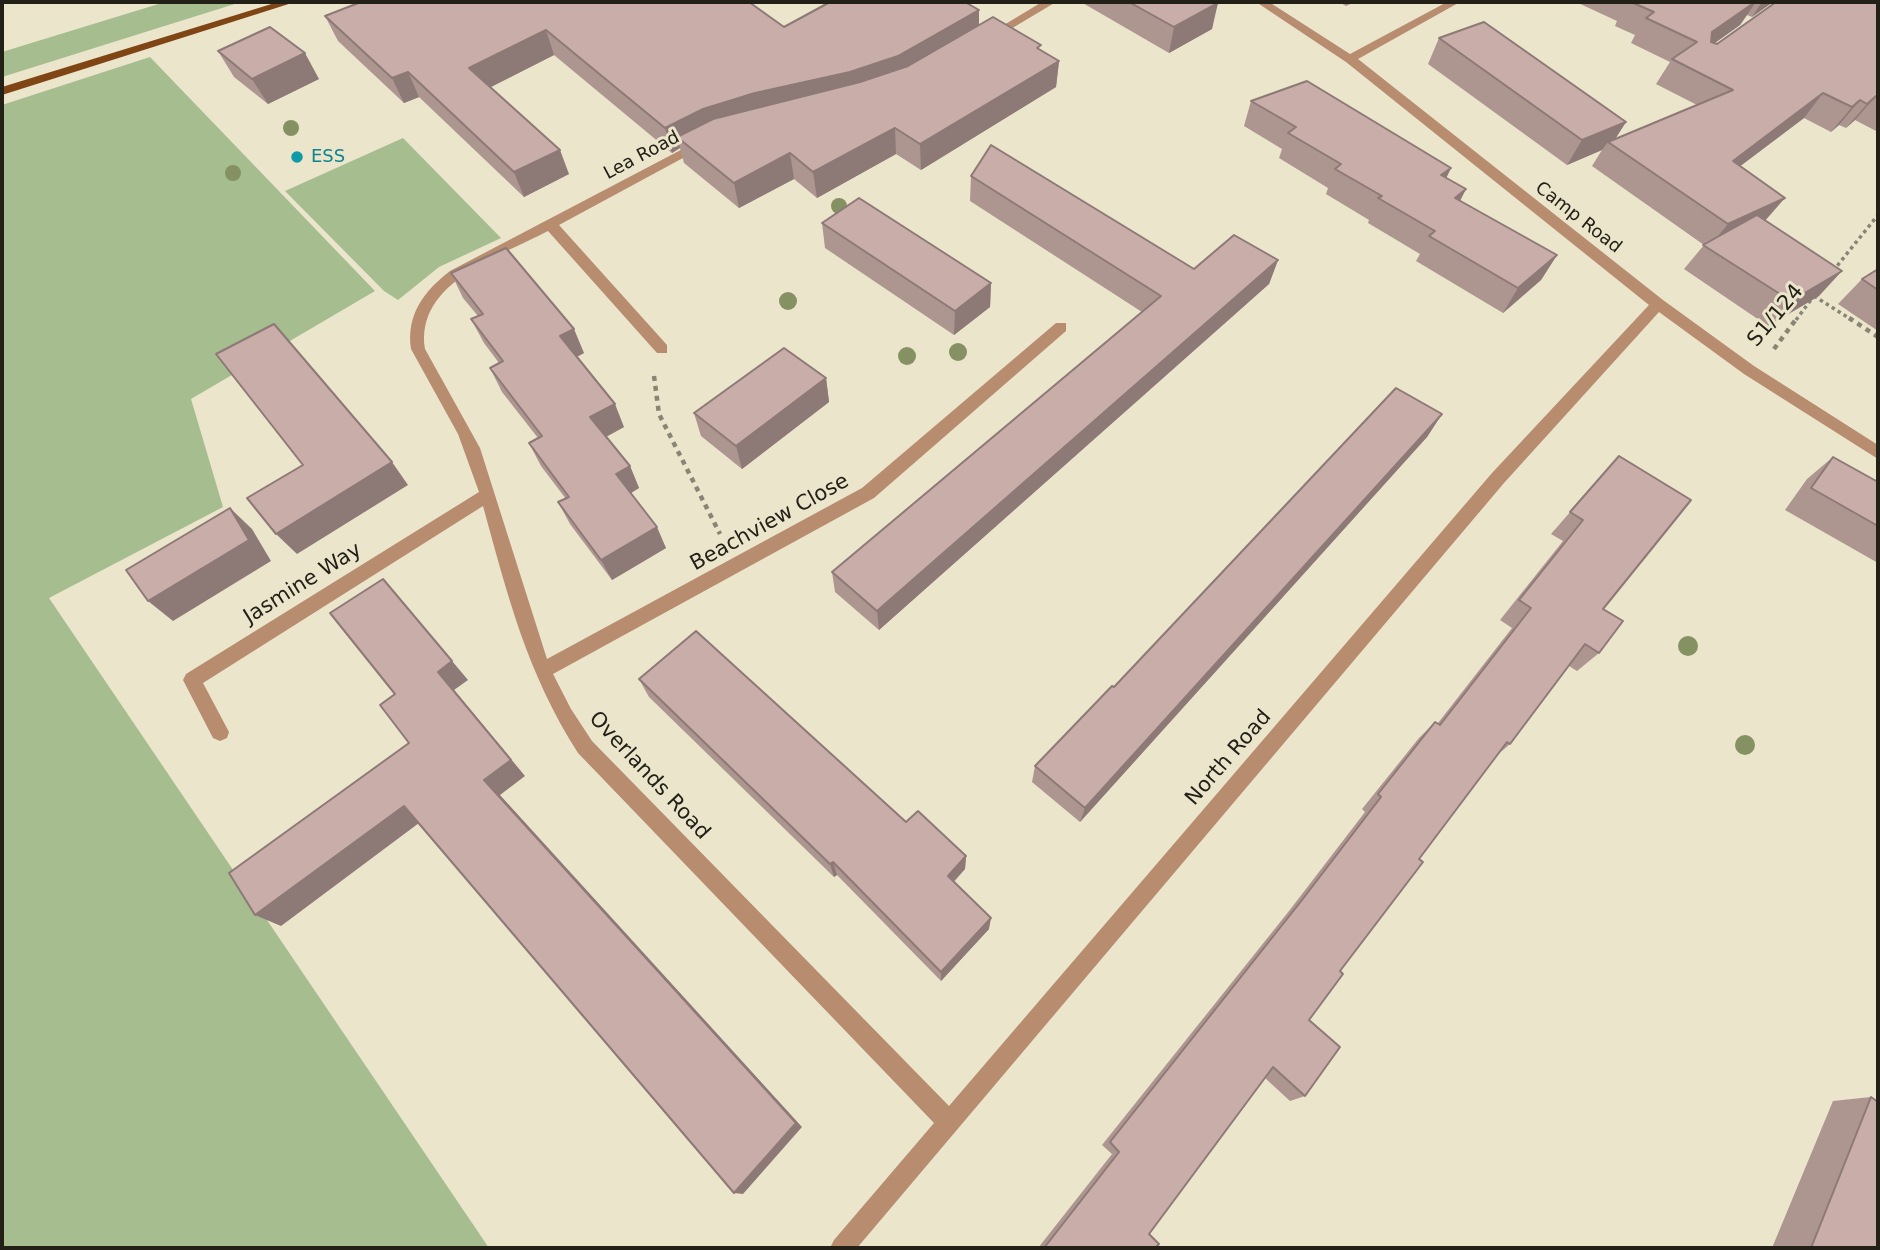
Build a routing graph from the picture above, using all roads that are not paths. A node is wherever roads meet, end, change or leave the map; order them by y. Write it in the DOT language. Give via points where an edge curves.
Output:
graph roads {
  1 [pos="289,2"];
  2 [pos="1050,2"];
  3 [pos="1262,2"];
  4 [pos="1455,2"];
  5 [pos="978,43"];
  6 [pos="1350,59"];
  7 [pos="2,91"];
  8 [pos="713,139"];
  9 [pos="550,224"];
  10 [pos="1658,304"];
  11 [pos="1061,327"];
  12 [pos="418,349"];
  13 [pos="662,349"];
  14 [pos="1878,453"];
  15 [pos="487,495"];
  16 [pos="542,671"];
  17 [pos="220,732"];
  18 [pos="948,1121"];
  19 [pos="842,1248"];
  1 -- 7 [label="main road"];
  2 -- 5 [label="street"];
  3 -- 6 [label="street, Camp Road"];
  4 -- 6 [label="street"];
  6 -- 10 [label="street, Camp Road"];
  8 -- 9 [label="street, Lea Road"];
  9 -- 12 [label="street, Lea Road" via="439,286 416,324"];
  9 -- 13 [label="street"];
  10 -- 14 [label="street, Camp Road" via="1749,370"];
  10 -- 18 [label="street, North Road" via="1498,478"];
  11 -- 16 [label="street, Beachview Close" via="868,493"];
  12 -- 15 [label="street, Overlands Road" via="468,435"];
  15 -- 16 [label="street, Overlands Road"];
  15 -- 17 [label="street, Jasmine Way" via="192,680"];
  16 -- 18 [label="street, Overlands Road" via="585,747"];
  18 -- 19 [label="street, North Road"];
}
